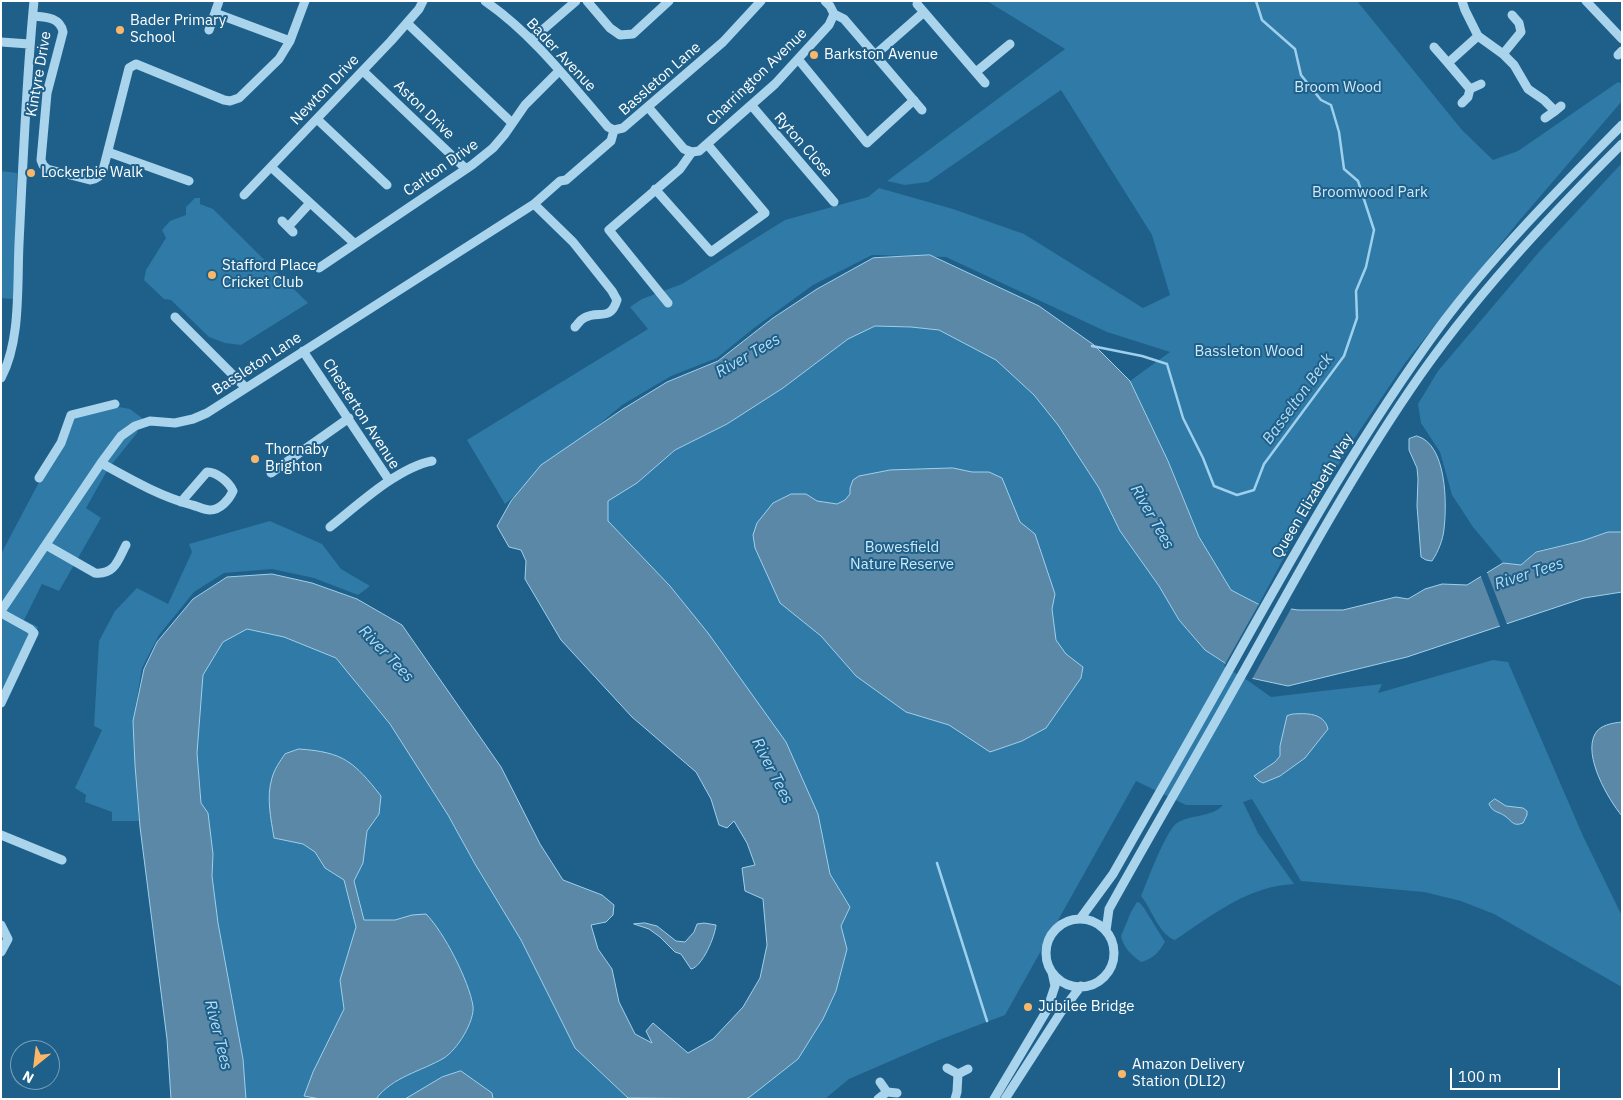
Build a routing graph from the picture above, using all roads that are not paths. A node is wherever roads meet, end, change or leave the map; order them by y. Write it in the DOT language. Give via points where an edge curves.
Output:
graph roads {
  1 [pos="34,1"];
  2 [pos="219,1"];
  3 [pos="306,1"];
  4 [pos="423,1"];
  5 [pos="485,1"];
  6 [pos="576,1"];
  7 [pos="586,1"];
  8 [pos="669,1"];
  9 [pos="761,1"];
  10 [pos="825,1"];
  11 [pos="1462,1"];
  12 [pos="1586,1"];
  13 [pos="917,4"];
  14 [pos="924,12"];
  15 [pos="215,13"];
  16 [pos="834,14"];
  17 [pos="1512,15"];
  18 [pos="33,16"];
  19 [pos="407,23"];
  20 [pos="209,30"];
  21 [pos="1478,36"];
  22 [pos="1622,39"];
  23 [pos="532,40"];
  24 [pos="290,41"];
  25 [pos="1,42"];
  26 [pos="29,44"];
  27 [pos="1010,44"];
  28 [pos="1434,47"];
  29 [pos="1503,54"];
  30 [pos="875,55"];
  31 [pos="798,60"];
  32 [pos="1448,63"];
  33 [pos="364,70"];
  34 [pos="559,71"];
  35 [pos="976,72"];
  36 [pos="812,77"];
  37 [pos="985,83"];
  38 [pos="1481,84"];
  39 [pos="807,87"];
  40 [pos="1470,89"];
  41 [pos="914,100"];
  42 [pos="1462,103"];
  43 [pos="752,106"];
  44 [pos="648,107"];
  45 [pos="922,110"];
  46 [pos="1545,118"];
  47 [pos="317,119"];
  48 [pos="512,123"];
  49 [pos="1622,125"];
  50 [pos="614,130"];
  51 [pos="707,144"];
  52 [pos="1622,144"];
  53 [pos="108,152"];
  54 [pos="692,152"];
  55 [pos="271,167"];
  56 [pos="466,169"];
  57 [pos="189,181"];
  58 [pos="387,185"];
  59 [pos="655,189"];
  60 [pos="244,195"];
  61 [pos="834,202"];
  62 [pos="310,203"];
  63 [pos="534,204"];
  64 [pos="288,226"];
  65 [pos="354,243"];
  66 [pos="319,268"];
  67 [pos="668,303"];
  68 [pos="577,309"];
  69 [pos="175,317"];
  70 [pos="584,318"];
  71 [pos="575,327"];
  72 [pos="303,351"];
  73 [pos="1,378"];
  74 [pos="246,388"];
  75 [pos="115,404"];
  76 [pos="349,418"];
  77 [pos="432,461"];
  78 [pos="101,463"];
  79 [pos="272,473"];
  80 [pos="39,478"];
  81 [pos="389,480"];
  82 [pos="181,502"];
  83 [pos="330,527"];
  84 [pos="46,545"];
  85 [pos="126,545"];
  86 [pos="1,612"];
  87 [pos="1,703"];
  88 [pos="1,835"];
  89 [pos="62,860"];
  90 [pos="1080,919"];
  91 [pos="1,924"];
  92 [pos="1106,931"];
  93 [pos="1,952"];
  94 [pos="1052,971"];
  95 [pos="1081,986"];
  96 [pos="947,1068"];
  97 [pos="968,1068"];
  98 [pos="958,1074"];
  99 [pos="880,1082"];
  100 [pos="887,1092"];
  101 [pos="897,1093"];
  102 [pos="878,1099"];
  103 [pos="955,1099"];
  104 [pos="994,1099"];
  105 [pos="1006,1099"];
  1 -- 18 [label="street"];
  2 -- 15 [label="street"];
  3 -- 24 [label="street, Kintyre Drive"];
  4 -- 19 [label="street, Newton Drive"];
  5 -- 23 [label="street, Bader Avenue"];
  6 -- 23 [label="street"];
  7 -- 8 [label="street" via="620,35 633,34"];
  9 -- 44 [label="street, Bassleton Lane" via="723,42"];
  10 -- 16 [label="street"];
  11 -- 21 [label="street"];
  12 -- 22 [label="street"];
  13 -- 14 [label="street"];
  14 -- 30 [label="street"];
  14 -- 35 [label="street"];
  15 -- 20 [label="street"];
  15 -- 24 [label="street"];
  16 -- 30 [label="street" via="844,19"];
  16 -- 31 [label="street, Charrington Avenue" via="829,25"];
  17 -- 29 [label="street" via="1521,32"];
  18 -- 26 [label="street"];
  18 -- 53 [label="street, Kintyre Drive" via="53,19 63,32 47,93 41,155 43,166 96,179 101,175"];
  19 -- 33 [label="street, Newton Drive"];
  19 -- 48 [label="street"];
  21 -- 29 [label="street"];
  21 -- 32 [label="street"];
  23 -- 34 [label="street, Bader Avenue"];
  24 -- 53 [label="street, Kintyre Drive" via="280,59 235,100 224,100 133,65 129,68"];
  25 -- 26 [label="street"];
  26 -- 73 [label="street" via="16,323 8,366"];
  27 -- 35 [label="street"];
  28 -- 32 [label="street"];
  29 -- 46 [label="street" via="1514,65 1528,89 1558,109"];
  30 -- 41 [label="street"];
  31 -- 36 [label="street"];
  31 -- 43 [label="street, Charrington Avenue"];
  32 -- 40 [label="street"];
  33 -- 47 [label="street, Newton Drive"];
  33 -- 56 [label="street, Aston Drive"];
  34 -- 48 [label="street, Carlton Drive"];
  34 -- 50 [label="street, Bader Avenue" via="608,128"];
  35 -- 37 [label="street"];
  36 -- 39 [label="street"];
  36 -- 41 [label="street" via="867,143"];
  38 -- 40 [label="street"];
  40 -- 42 [label="street"];
  41 -- 45 [label="street"];
  43 -- 51 [label="street, Charrington Avenue"];
  43 -- 61 [label="street, Ryton Close"];
  44 -- 50 [label="street, Bassleton Lane" via="623,128"];
  44 -- 54 [label="street" via="684,149"];
  47 -- 55 [label="street, Newton Drive"];
  47 -- 58 [label="street"];
  48 -- 56 [label="street, Carlton Drive" via="492,148"];
  49 -- 90 [label="street, Queen Elizabeth Way" via="1492,262 1399,383 1282,575 1113,874"];
  50 -- 63 [label="street, Bassleton Lane" via="611,141 572,169"];
  51 -- 54 [label="street, Charrington Avenue"];
  51 -- 59 [label="street" via="766,213 711,252"];
  52 -- 92 [label="street, Queen Elizabeth Way" via="1502,270 1411,389 1366,458 1294,581 1109,909"];
  53 -- 57 [label="street"];
  54 -- 59 [label="street, Charrington Avenue" via="680,169"];
  55 -- 60 [label="street, Newton Drive"];
  55 -- 62 [label="street"];
  56 -- 65 [label="street, Carlton Drive"];
  59 -- 67 [label="street, Charrington Avenue" via="609,230"];
  62 -- 64 [label="street"];
  62 -- 65 [label="street"];
  63 -- 70 [label="street" via="573,242 617,300 610,313"];
  63 -- 72 [label="street, Bassleton Lane"];
  65 -- 66 [label="street, Carlton Drive"];
  68 -- 70 [label="street"];
  69 -- 74 [label="street"];
  70 -- 71 [label="street"];
  72 -- 74 [label="street, Bassleton Lane"];
  72 -- 76 [label="street, Chesterton Avenue"];
  74 -- 78 [label="street, Bassleton Lane" via="193,419 175,423 150,421 135,426 121,436"];
  75 -- 80 [label="street" via="71,415 60,443"];
  76 -- 79 [label="street"];
  76 -- 81 [label="street, Chesterton Avenue"];
  77 -- 81 [label="street"];
  78 -- 82 [label="street" via="154,492"];
  78 -- 84 [label="street, Bassleton Lane"];
  81 -- 83 [label="street, Chesterton Avenue"];
  82 -- 82 [label="street" via="207,472 214,472 231,486 233,492 218,508 210,510"];
  84 -- 85 [label="street" via="95,573 104,574 113,569"];
  84 -- 86 [label="street, Bassleton Lane"];
  86 -- 87 [label="street" via="34,633"];
  88 -- 89 [label="street"];
  90 -- 92 [label="street" via="1092,921"];
  90 -- 94 [label="street" via="1061,924 1049,939 1046,952"];
  91 -- 93 [label="street" via="8,939"];
  92 -- 95 [label="street" via="1113,945 1112,964 1100,980"];
  94 -- 95 [label="street" via="1062,981"];
  94 -- 104 [label="street" via="1055,986 1047,1010"];
  95 -- 105 [label="street" via="1060,1012"];
  96 -- 98 [label="street"];
  97 -- 98 [label="street"];
  98 -- 103 [label="street"];
  99 -- 100 [label="street"];
  100 -- 101 [label="street"];
  100 -- 102 [label="street"];
}
